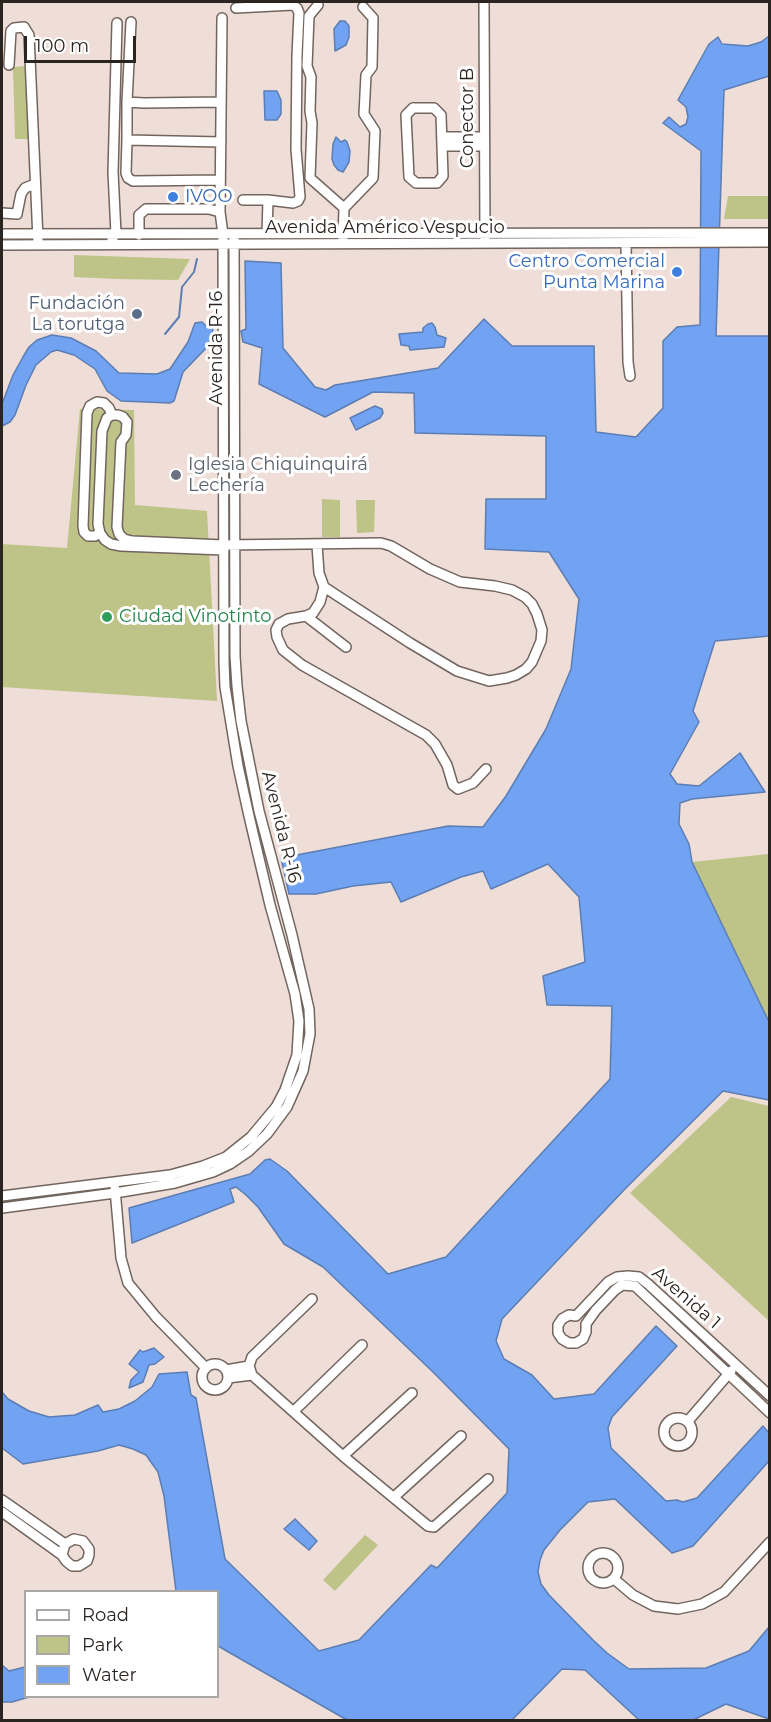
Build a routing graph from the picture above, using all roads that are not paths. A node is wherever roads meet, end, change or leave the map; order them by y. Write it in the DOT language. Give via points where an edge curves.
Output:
graph roads {
  1 [pos="484,2"];
  2 [pos="318,5"];
  3 [pos="363,7"];
  4 [pos="236,8"];
  5 [pos="222,18"];
  6 [pos="131,22"];
  7 [pos="117,23"];
  8 [pos="9,65"];
  9 [pos="127,102"];
  10 [pos="221,102"];
  11 [pos="127,140"];
  12 [pos="220,142"];
  13 [pos="442,142"];
  14 [pos="484,142"];
  15 [pos="220,180"];
  16 [pos="35,184"];
  17 [pos="243,200"];
  18 [pos="268,200"];
  19 [pos="344,208"];
  20 [pos="220,212"];
  21 [pos="2,213"];
  22 [pos="770,233"];
  23 [pos="2,234"];
  24 [pos="116,234"];
  25 [pos="223,234"];
  26 [pos="234,234"];
  27 [pos="267,234"];
  28 [pos="344,234"];
  29 [pos="38,235"];
  30 [pos="139,235"];
  31 [pos="691,237"];
  32 [pos="727,237"];
  33 [pos="485,239"];
  34 [pos="770,242"];
  35 [pos="626,243"];
  36 [pos="2,245"];
  37 [pos="107,245"];
  38 [pos="223,245"];
  39 [pos="234,245"];
  40 [pos="343,245"];
  41 [pos="39,246"];
  42 [pos="630,375"];
  43 [pos="112,415"];
  44 [pos="223,494"];
  45 [pos="234,494"];
  46 [pos="100,533"];
  47 [pos="317,545"];
  48 [pos="227,546"];
  49 [pos="324,588"];
  50 [pos="306,616"];
  51 [pos="346,647"];
  52 [pos="486,769"];
  53 [pos="309,1009"];
  54 [pos="298,1011"];
  55 [pos="115,1188"];
  56 [pos="2,1196"];
  57 [pos="2,1208"];
  58 [pos="312,1299"];
  59 [pos="576,1316"];
  60 [pos="689,1321"];
  61 [pos="586,1324"];
  62 [pos="681,1329"];
  63 [pos="362,1345"];
  64 [pos="737,1365"];
  65 [pos="206,1368"];
  66 [pos="251,1370"];
  67 [pos="227,1374"];
  68 [pos="728,1374"];
  69 [pos="412,1393"];
  70 [pos="770,1396"];
  71 [pos="294,1411"];
  72 [pos="770,1413"];
  73 [pos="688,1421"];
  74 [pos="461,1436"];
  75 [pos="343,1456"];
  76 [pos="488,1479"];
  77 [pos="394,1497"];
  78 [pos="2,1500"];
  79 [pos="2,1512"];
  80 [pos="770,1542"];
  81 [pos="64,1544"];
  82 [pos="62,1554"];
  83 [pos="614,1579"];
  1 -- 14 [label="street, Conector B"];
  2 -- 19 [label="street" via="309,16 309,178"];
  3 -- 19 [label="street" via="373,18 372,67 366,75 364,114 375,131 373,178"];
  4 -- 18 [label="street" via="293,5 299,14 296,149 300,197 293,203"];
  5 -- 10 [label="street, Avenida R-16"];
  6 -- 9 [label="street"];
  7 -- 24 [label="street" via="113,172"];
  8 -- 16 [label="street" via="11,31 24,27 29,35"];
  9 -- 10 [label="street"];
  9 -- 11 [label="street"];
  10 -- 12 [label="street, Avenida R-16"];
  11 -- 12 [label="street"];
  11 -- 15 [label="street" via="126,173 133,181"];
  12 -- 15 [label="street, Avenida R-16"];
  13 -- 13 [label="street" via="441,115 435,108 413,108 406,115 409,177 416,183 437,183 443,176"];
  13 -- 14 [label="street"];
  14 -- 33 [label="street, Conector B"];
  15 -- 20 [label="street, Avenida R-16"];
  16 -- 21 [label="street" via="21,194 18,214"];
  16 -- 29 [label="street"];
  17 -- 18 [label="street"];
  18 -- 27 [label="street"];
  19 -- 28 [label="street"];
  20 -- 25 [label="street, Avenida R-16"];
  20 -- 30 [label="street" via="146,209 139,215"];
  22 -- 32 [label="street, Avenida Américo Vespucio"];
  23 -- 29 [label="street, Avenida Américo Vespucio"];
  24 -- 29 [label="street, Avenida Américo Vespucio"];
  24 -- 30 [label="street, Avenida Américo Vespucio"];
  24 -- 37 [label="street"];
  25 -- 26 [label="street, Avenida Américo Vespucio"];
  25 -- 30 [label="street, Avenida Américo Vespucio"];
  25 -- 38 [label="street, Avenida R-16"];
  26 -- 27 [label="street, Avenida Américo Vespucio"];
  26 -- 39 [label="street, Avenida R-16"];
  27 -- 28 [label="street, Avenida Américo Vespucio"];
  28 -- 33 [label="street, Avenida Américo Vespucio"];
  28 -- 40 [label="street"];
  29 -- 41 [label="street"];
  31 -- 32 [label="street, Avenida Américo Vespucio"];
  31 -- 33 [label="street, Avenida Américo Vespucio"];
  31 -- 35 [label="street, Avenida Américo Vespucio"];
  32 -- 34 [label="street, Avenida Américo Vespucio"];
  33 -- 35 [label="street, Avenida Américo Vespucio"];
  33 -- 40 [label="street, Avenida Américo Vespucio"];
  35 -- 42 [label="street"];
  36 -- 41 [label="street, Avenida Américo Vespucio"];
  37 -- 38 [label="street, Avenida Américo Vespucio"];
  37 -- 41 [label="street, Avenida Américo Vespucio"];
  38 -- 39 [label="street, Avenida Américo Vespucio"];
  38 -- 44 [label="street, Avenida R-16"];
  39 -- 40 [label="street, Avenida Américo Vespucio"];
  39 -- 45 [label="street, Avenida R-16"];
  43 -- 46 [label="street" via="102,432"];
  43 -- 46 [label="street" via="104,403 97,402 87,413 83,526 88,536"];
  43 -- 48 [label="street" via="127,422 122,442 119,534 132,542"];
  44 -- 45 [label="street"];
  44 -- 48 [label="street, Avenida R-16"];
  45 -- 48 [label="street, Avenida R-16"];
  46 -- 48 [label="street" via="111,544 121,546"];
  47 -- 48 [label="street"];
  47 -- 49 [label="street"];
  47 -- 49 [label="street" via="381,543 460,582 512,590 532,604 542,630 541,641 526,669 489,681 457,671"];
  48 -- 53 [label="street, Avenida R-16" via="241,721 259,811"];
  48 -- 54 [label="street, Avenida R-16" via="224,662 230,724 267,894"];
  49 -- 50 [label="street" via="317,608"];
  50 -- 51 [label="street"];
  50 -- 52 [label="street" via="279,624 276,637 283,650 302,665 426,735 435,744 458,789 473,783"];
  53 -- 54 [label="street"];
  53 -- 55 [label="street, Avenida R-16" via="310,1034 297,1087 267,1134 249,1151 213,1172 176,1183"];
  54 -- 55 [label="street, Avenida R-16" via="299,1033 292,1074 276,1107 251,1137 226,1157 203,1166"];
  55 -- 56 [label="street, Avenida R-16"];
  55 -- 57 [label="street, Avenida R-16"];
  55 -- 65 [label="street" via="121,1258 128,1283"];
  58 -- 66 [label="street" via="252,1357"];
  59 -- 60 [label="street, Avenida 1" via="608,1282 628,1276 639,1277"];
  59 -- 61 [label="street"];
  59 -- 61 [label="street, Avenida 1" via="569,1315 558,1325 562,1339 569,1343 583,1339"];
  60 -- 62 [label="street"];
  60 -- 64 [label="street, Avenida 1"];
  61 -- 62 [label="street, Avenida 1" via="615,1290 629,1284 644,1293"];
  62 -- 68 [label="street, Avenida 1"];
  63 -- 71 [label="street"];
  64 -- 68 [label="street"];
  64 -- 70 [label="street, Avenida 1"];
  65 -- 67 [label="street" via="219,1364"];
  65 -- 67 [label="street" via="202,1380 210,1389 226,1384"];
  66 -- 67 [label="street"];
  66 -- 71 [label="street"];
  68 -- 72 [label="street, Avenida 1"];
  68 -- 73 [label="street"];
  69 -- 75 [label="street"];
  71 -- 75 [label="street"];
  74 -- 77 [label="street"];
  75 -- 77 [label="street"];
  76 -- 77 [label="street" via="434,1527"];
  78 -- 81 [label="street"];
  79 -- 82 [label="street"];
  80 -- 83 [label="street" via="724,1592 702,1604 678,1609 654,1606"];
  81 -- 82 [label="street"];
  81 -- 82 [label="street" via="74,1539 83,1541 90,1555 79,1566 72,1566"];
}
